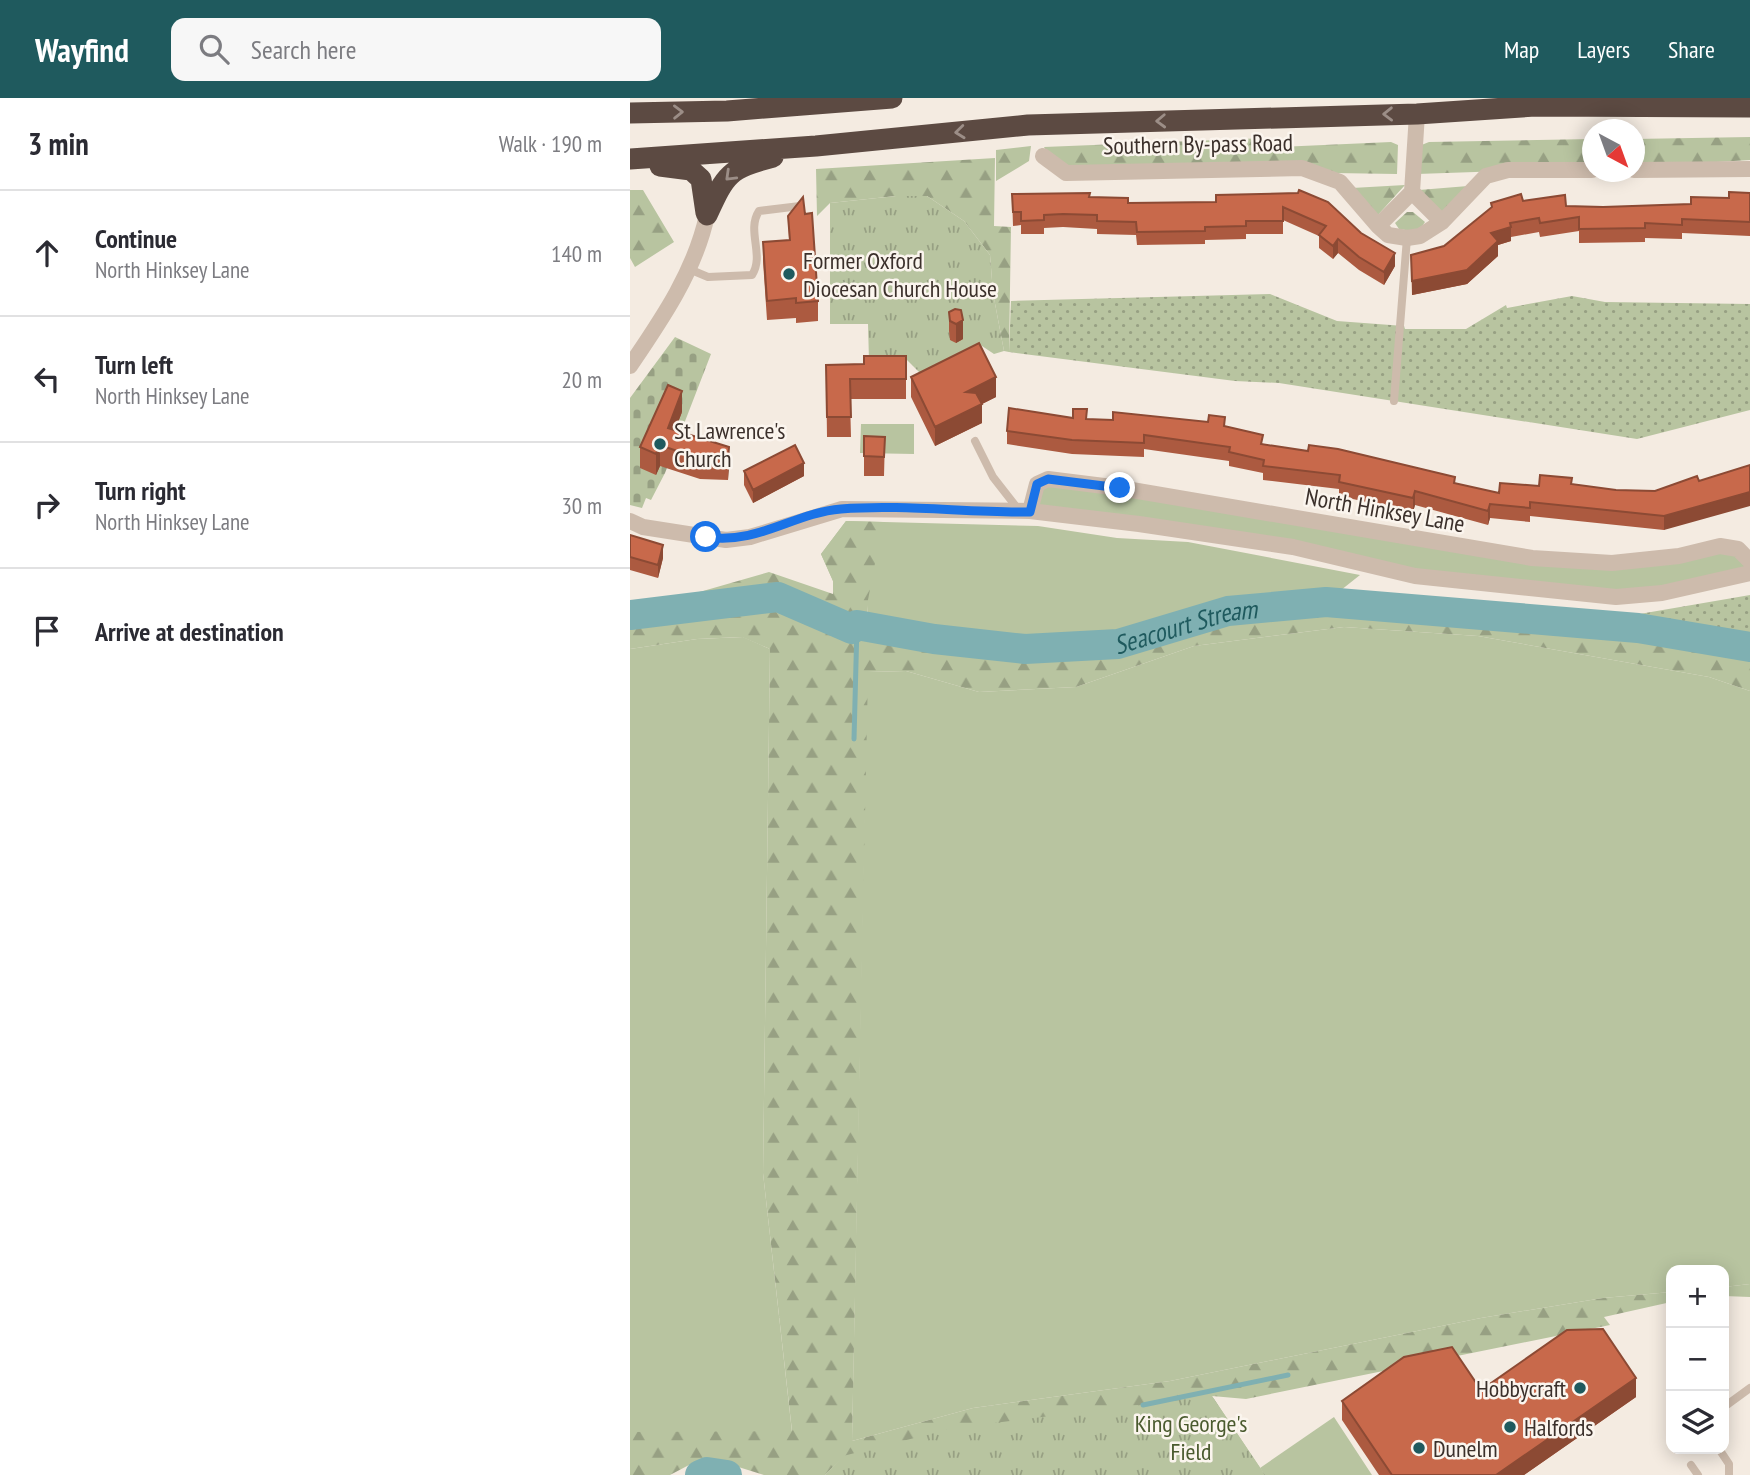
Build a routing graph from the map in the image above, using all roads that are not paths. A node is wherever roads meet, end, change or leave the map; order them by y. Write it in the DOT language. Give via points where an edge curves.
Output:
graph roads {
  1 [pos="786,98"];
  2 [pos="892,98"];
  3 [pos="1750,107"];
  4 [pos="727,111"];
  5 [pos="630,113"];
  6 [pos="1417,114"];
  7 [pos="816,146"];
  8 [pos="1044,156"];
  9 [pos="630,160"];
  10 [pos="1750,169"];
  11 [pos="1582,170"];
  12 [pos="1645,170"];
  13 [pos="1412,192"];
  14 [pos="800,206"];
  15 [pos="707,215"];
  16 [pos="1442,222"];
  17 [pos="1378,226"];
  18 [pos="1407,238"];
  19 [pos="689,269"];
  20 [pos="630,366"];
  21 [pos="1394,401"];
  22 [pos="975,441"];
  23 [pos="1025,512"];
  24 [pos="630,521"];
  25 [pos="1750,561"];
  26 [pos="1750,573"];
  27 [pos="1750,1388"];
  28 [pos="1729,1403"];
  29 [pos="1722,1454"];
  30 [pos="1691,1465"];
  31 [pos="1698,1475"];
  32 [pos="1729,1475"];
  1 -- 4 [label="highway"];
  2 -- 4 [label="highway"];
  3 -- 6 [label="highway, Southern By-pass Road" via="1535,106"];
  5 -- 4 [label="highway, one-way"];
  6 -- 7 [label="highway, Southern By-pass Road, one-way" via="1028,125"];
  6 -- 13 [label="street"];
  7 -- 9 [label="highway, Southern By-pass Road"];
  7 -- 15 [label="highway, one-way" via="739,167 724,178"];
  8 -- 17 [label="street, Southern By-pass Road" via="1066,173 1302,167 1340,182"];
  9 -- 15 [label="highway" via="691,170 701,179"];
  10 -- 12 [label="street"];
  11 -- 16 [label="street" via="1508,170 1486,176"];
  13 -- 16 [label="street"];
  13 -- 17 [label="street"];
  14 -- 19 [label="lane" via="759,211 753,220 758,266 752,275 708,277"];
  15 -- 19 [label="street"];
  16 -- 18 [label="street" via="1420,236"];
  17 -- 18 [label="street, Southern By-pass Road" via="1388,235"];
  18 -- 21 [label="lane"];
  19 -- 20 [label="street"];
  22 -- 23 [label="lane" via="993,477"];
  23 -- 24 [label="street" via="842,509 726,540"];
  23 -- 25 [label="street, North Hinksey Lane" via="1037,484 1048,479 1532,558 1612,563 1720,546 1738,550"];
  23 -- 26 [label="street" via="1139,523 1293,547 1415,576 1616,597 1662,593"];
  27 -- 28 [label="lane"];
  29 -- 32 [label="lane"];
  30 -- 31 [label="lane"];
}
